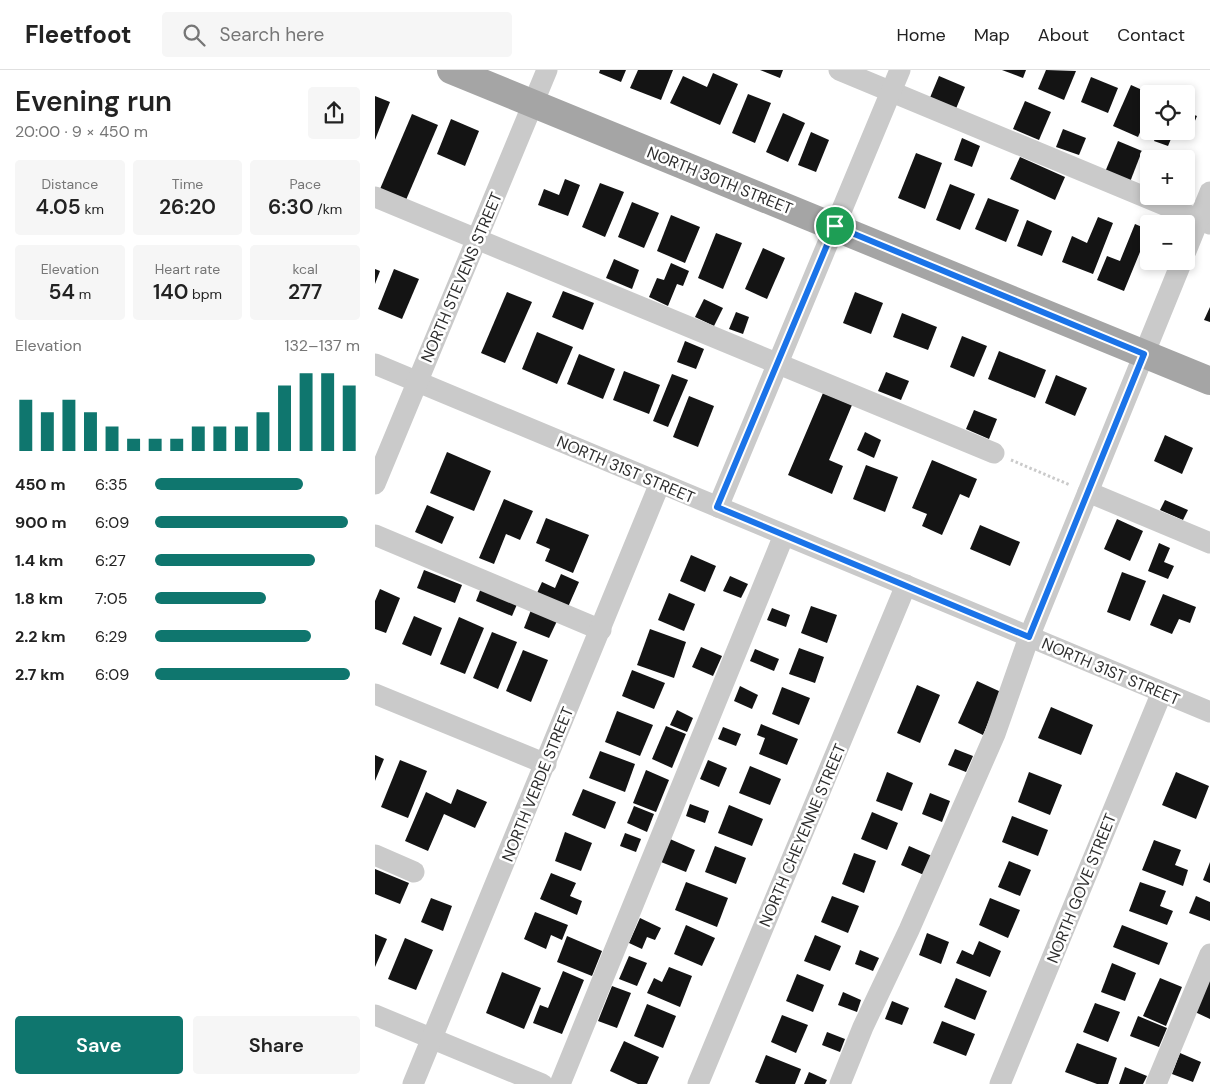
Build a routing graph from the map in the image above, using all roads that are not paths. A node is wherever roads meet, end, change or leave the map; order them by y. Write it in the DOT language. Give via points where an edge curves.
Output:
graph roads {
  1 [pos="451,70"];
  2 [pos="547,70"];
  3 [pos="839,70"];
  4 [pos="900,70"];
  5 [pos="891,91"];
  6 [pos="533,104"];
  7 [pos="1210,192"];
  8 [pos="375,197"];
  9 [pos="1205,222"];
  10 [pos="835,226"];
  11 [pos="1195,237"];
  12 [pos="477,239"];
  13 [pos="1178,270"];
  14 [pos="1144,354"];
  15 [pos="375,364"];
  16 [pos="777,364"];
  17 [pos="1210,381"];
  18 [pos="417,382"];
  19 [pos="994,453"];
  20 [pos="661,483"];
  21 [pos="375,484"];
  22 [pos="1088,492"];
  23 [pos="717,507"];
  24 [pos="375,535"];
  25 [pos="784,535"];
  26 [pos="1210,543"];
  27 [pos="906,585"];
  28 [pos="601,630"];
  29 [pos="1029,637"];
  30 [pos="1162,692"];
  31 [pos="375,694"];
  32 [pos="1210,712"];
  33 [pos="546,764"];
  34 [pos="375,856"];
  35 [pos="414,872"];
  36 [pos="1210,954"];
  37 [pos="375,1015"];
  38 [pos="432,1038"];
  39 [pos="413,1084"];
  40 [pos="542,1084"];
  41 [pos="559,1084"];
  42 [pos="698,1084"];
  43 [pos="840,1084"];
  44 [pos="1000,1084"];
  45 [pos="1156,1084"];
  1 -- 6 [label="main road, NORTH 30TH STREET"];
  2 -- 6 [label="street, NORTH STEVENS STREET"];
  3 -- 5 [label="street"];
  4 -- 5 [label="street"];
  5 -- 9 [label="street"];
  5 -- 10 [label="street"];
  6 -- 10 [label="main road, NORTH 30TH STREET"];
  6 -- 12 [label="street, NORTH STEVENS STREET"];
  7 -- 9 [label="street"];
  8 -- 12 [label="street"];
  9 -- 11 [label="street"];
  10 -- 14 [label="main road, NORTH 30TH STREET"];
  10 -- 16 [label="street"];
  12 -- 16 [label="street"];
  12 -- 18 [label="street, NORTH STEVENS STREET"];
  13 -- 14 [label="street"];
  14 -- 17 [label="main road, NORTH 30TH STREET"];
  14 -- 22 [label="street"];
  15 -- 18 [label="street, NORTH 31ST STREET"];
  16 -- 19 [label="street"];
  16 -- 23 [label="street"];
  18 -- 20 [label="street, NORTH 31ST STREET"];
  18 -- 21 [label="street, NORTH STEVENS STREET"];
  20 -- 23 [label="street, NORTH 31ST STREET"];
  20 -- 28 [label="street, NORTH VERDE STREET"];
  22 -- 26 [label="street"];
  22 -- 29 [label="street"];
  23 -- 25 [label="street, NORTH 31ST STREET"];
  24 -- 28 [label="street"];
  25 -- 27 [label="street, NORTH 31ST STREET"];
  25 -- 41 [label="street"];
  27 -- 29 [label="street, NORTH 31ST STREET"];
  27 -- 42 [label="street, NORTH CHEYENNE STREET"];
  28 -- 33 [label="street, NORTH VERDE STREET"];
  29 -- 30 [label="street, NORTH 31ST STREET"];
  29 -- 43 [label="street" via="995,734"];
  30 -- 32 [label="street, NORTH 31ST STREET"];
  30 -- 44 [label="street, NORTH GOVE STREET"];
  31 -- 33 [label="street"];
  33 -- 38 [label="street, NORTH VERDE STREET"];
  34 -- 35 [label="street"];
  36 -- 45 [label="street"];
  37 -- 38 [label="street"];
  38 -- 39 [label="street, NORTH VERDE STREET"];
  38 -- 40 [label="street"];
}
